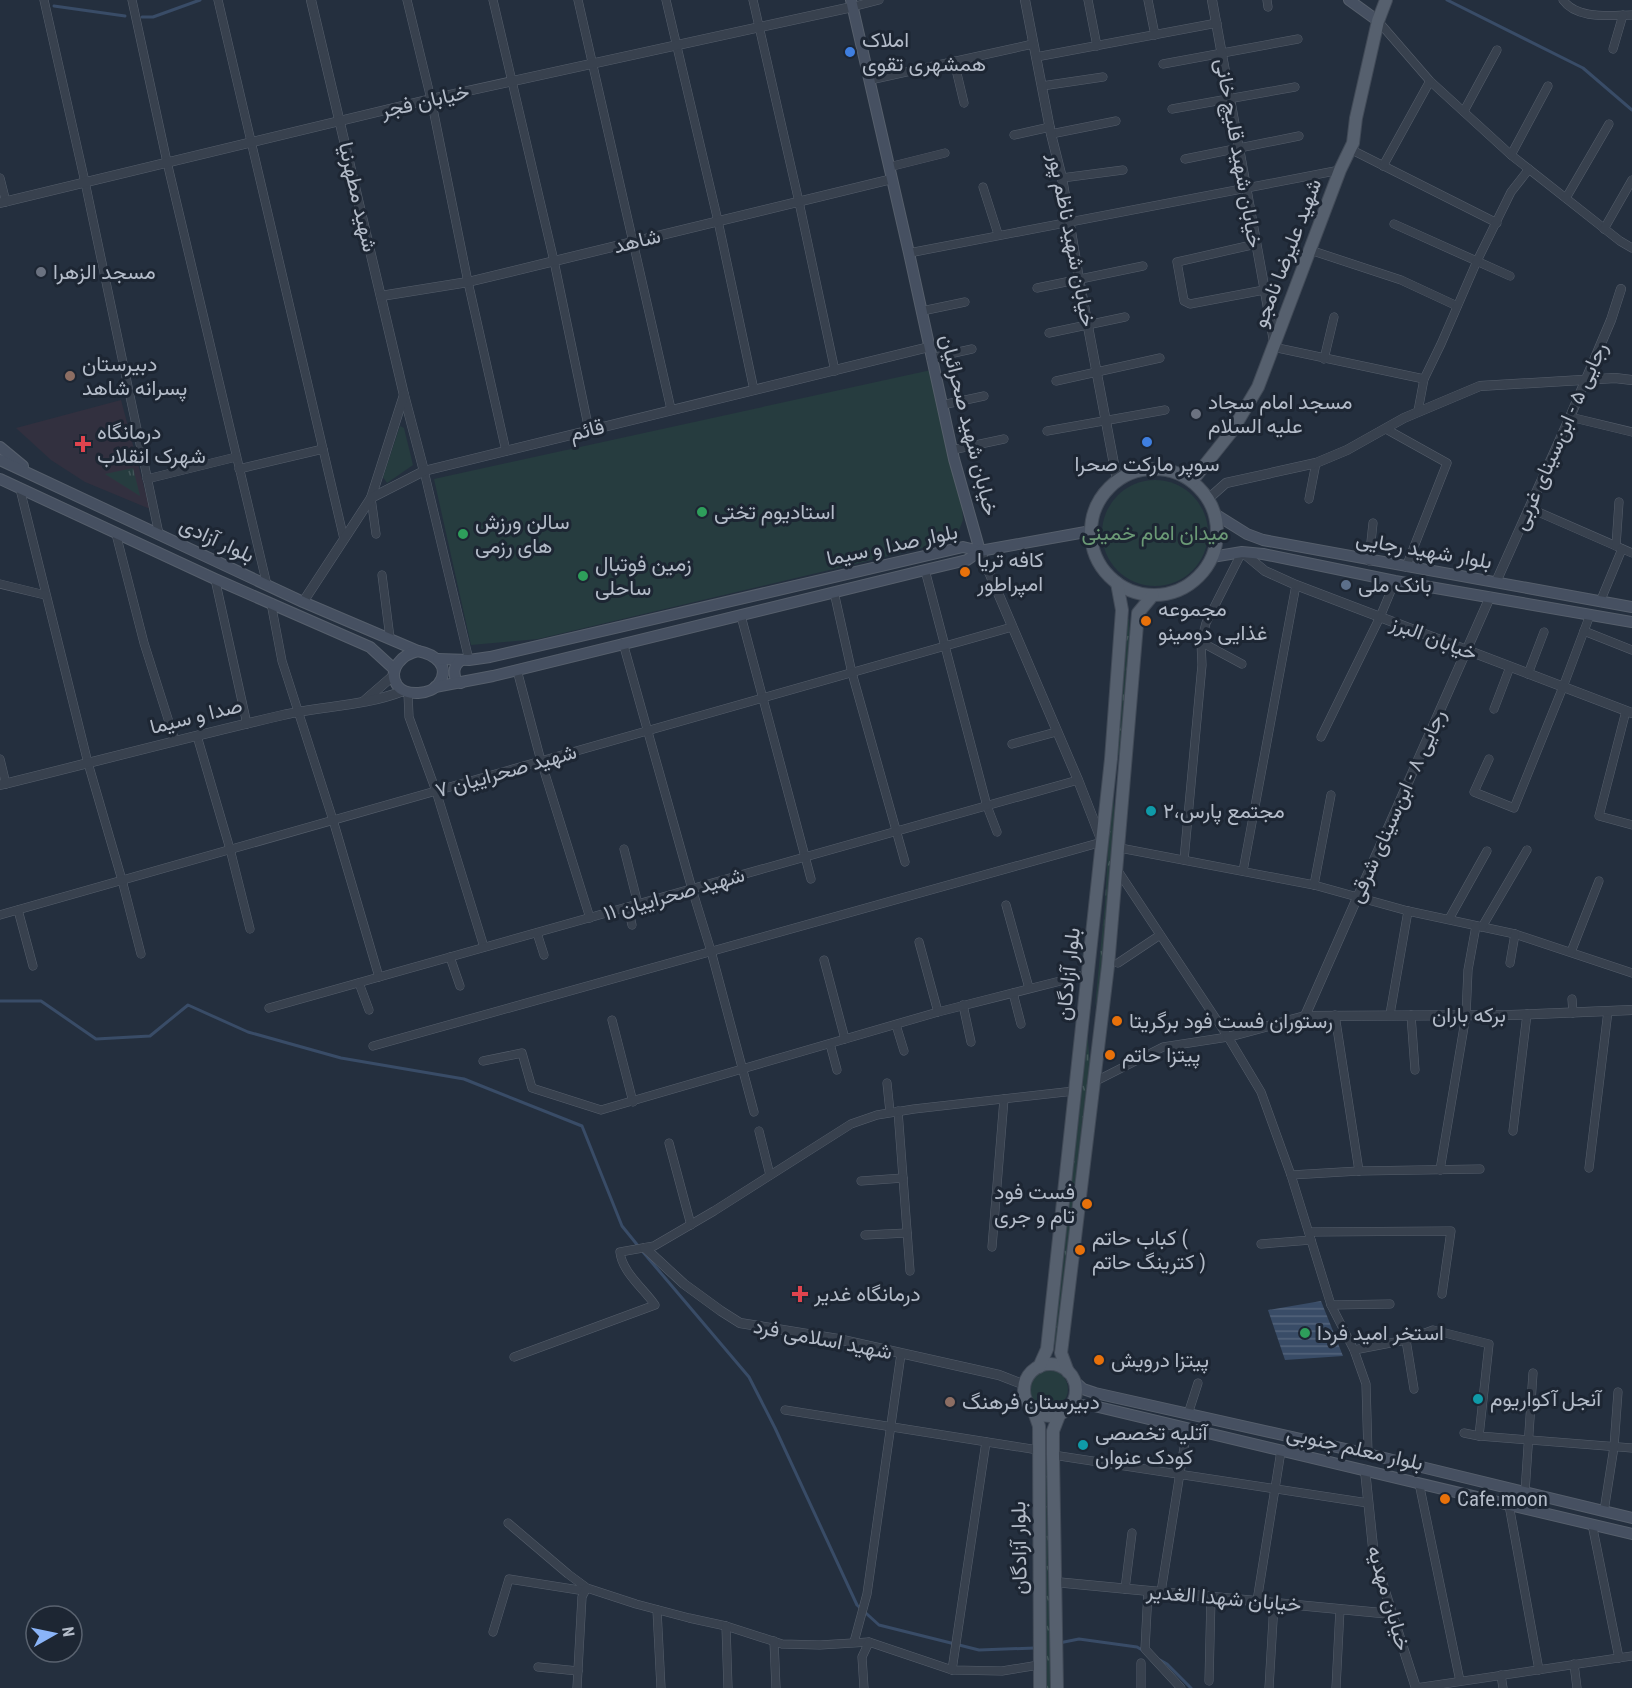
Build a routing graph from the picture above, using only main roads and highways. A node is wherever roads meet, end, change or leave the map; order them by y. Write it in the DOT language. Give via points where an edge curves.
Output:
graph roads {
  1 [pos="1349,0"];
  2 [pos="1386,0"];
  3 [pos="851,3"];
  4 [pos="1378,21"];
  5 [pos="0,447"];
  6 [pos="0,460"];
  7 [pos="35,476"];
  8 [pos="0,479"];
  9 [pos="1192,481"];
  10 [pos="1215,514"];
  11 [pos="1091,531"];
  12 [pos="980,550"];
  13 [pos="1212,557"];
  14 [pos="1496,582"];
  15 [pos="1117,583"];
  16 [pos="1153,595"];
  17 [pos="1490,597"];
  18 [pos="1632,608"];
  19 [pos="1632,622"];
  20 [pos="418,651"];
  21 [pos="438,659"];
  22 [pos="465,660"];
  23 [pos="394,672"];
  24 [pos="461,683"];
  25 [pos="435,687"];
  26 [pos="1111,759"];
  27 [pos="1125,761"];
  28 [pos="1109,774"];
  29 [pos="1124,775"];
  30 [pos="1084,1018"];
  31 [pos="1101,1020"];
  32 [pos="1039,1367"];
  33 [pos="1070,1376"];
  34 [pos="1033,1409"];
  35 [pos="1065,1409"];
  36 [pos="1251,1428"];
  37 [pos="1248,1443"];
  38 [pos="1632,1518"];
  39 [pos="1632,1534"];
  40 [pos="1040,1688"];
  41 [pos="1057,1688"];
  1 -- 4 [label="main road"];
  2 -- 4 [label="main road, شهید علیرضا نامجو"];
  3 -- 12 [label="main road, خیابان شهید صحرائیان" via="952,450"];
  4 -- 9 [label="main road, شهید علیرضا نامجو" via="1350,150 1258,387 1232,431"];
  5 -- 7 [label="main road"];
  6 -- 7 [label="main road, بلوار آزادی"];
  7 -- 20 [label="main road, بلوار آزادی" via="303,602"];
  8 -- 23 [label="main road, بلوار آزادی" via="370,647"];
  9 -- 10 [label="main road"];
  9 -- 11 [label="main road" via="1174,471 1135,471 1117,480 1103,494 1094,512"];
  10 -- 13 [label="main road" via="1217,535"];
  10 -- 14 [label="main road, بلوار شهید رجایی" via="1263,540"];
  11 -- 12 [label="main road"];
  11 -- 15 [label="main road" via="1094,551 1103,569"];
  12 -- 22 [label="main road, بلوار صدا و سیما" via="963,547"];
  12 -- 24 [label="main road, بلوار صدا و سیما" via="967,560"];
  13 -- 16 [label="main road" via="1203,573 1189,585 1172,593"];
  13 -- 17 [label="main road, بلوار شهید رجایی" via="1242,552 1263,554"];
  14 -- 17 [label="main road"];
  14 -- 18 [label="main road, بلوار شهید رجایی"];
  15 -- 16 [label="main road" via="1134,592"];
  15 -- 26 [label="main road, بلوار آزادگان" via="1122,610"];
  16 -- 27 [label="main road, بلوار آزادگان" via="1138,613"];
  17 -- 19 [label="main road, بلوار شهید رجایی"];
  20 -- 21 [label="main road"];
  20 -- 23 [label="main road" via="399,661"];
  21 -- 22 [label="main road, بلوار صدا و سیما"];
  21 -- 25 [label="main road" via="443,670"];
  22 -- 24 [label="main road" via="455,665 454,670"];
  23 -- 25 [label="main road" via="396,683 405,692"];
  24 -- 25 [label="main road, بلوار صدا و سیما"];
  26 -- 27 [label="main road"];
  26 -- 28 [label="main road, بلوار آزادگان"];
  27 -- 29 [label="main road, بلوار آزادگان"];
  28 -- 29 [label="main road"];
  28 -- 30 [label="main road, بلوار آزادگان"];
  29 -- 31 [label="main road, بلوار آزادگان"];
  30 -- 31 [label="main road"];
  30 -- 32 [label="main road, بلوار آزادگان" via="1047,1349"];
  31 -- 33 [label="main road, بلوار آزادگان" via="1061,1353"];
  32 -- 33 [label="main road" via="1056,1365"];
  32 -- 34 [label="main road" via="1025,1384 1025,1399"];
  33 -- 35 [label="main road" via="1075,1396"];
  33 -- 36 [label="main road, بلوار معلم جنوبی" via="1083,1389 1095,1393"];
  34 -- 35 [label="main road" via="1043,1415"];
  34 -- 40 [label="main road, بلوار آزادگان" via="1039,1426"];
  35 -- 37 [label="main road, بلوار معلم جنوبی" via="1090,1405"];
  35 -- 41 [label="main road, بلوار آزادگان" via="1053,1431"];
  36 -- 37 [label="main road"];
  36 -- 38 [label="main road, بلوار معلم جنوبی"];
  37 -- 39 [label="main road, بلوار معلم جنوبی"];
}
